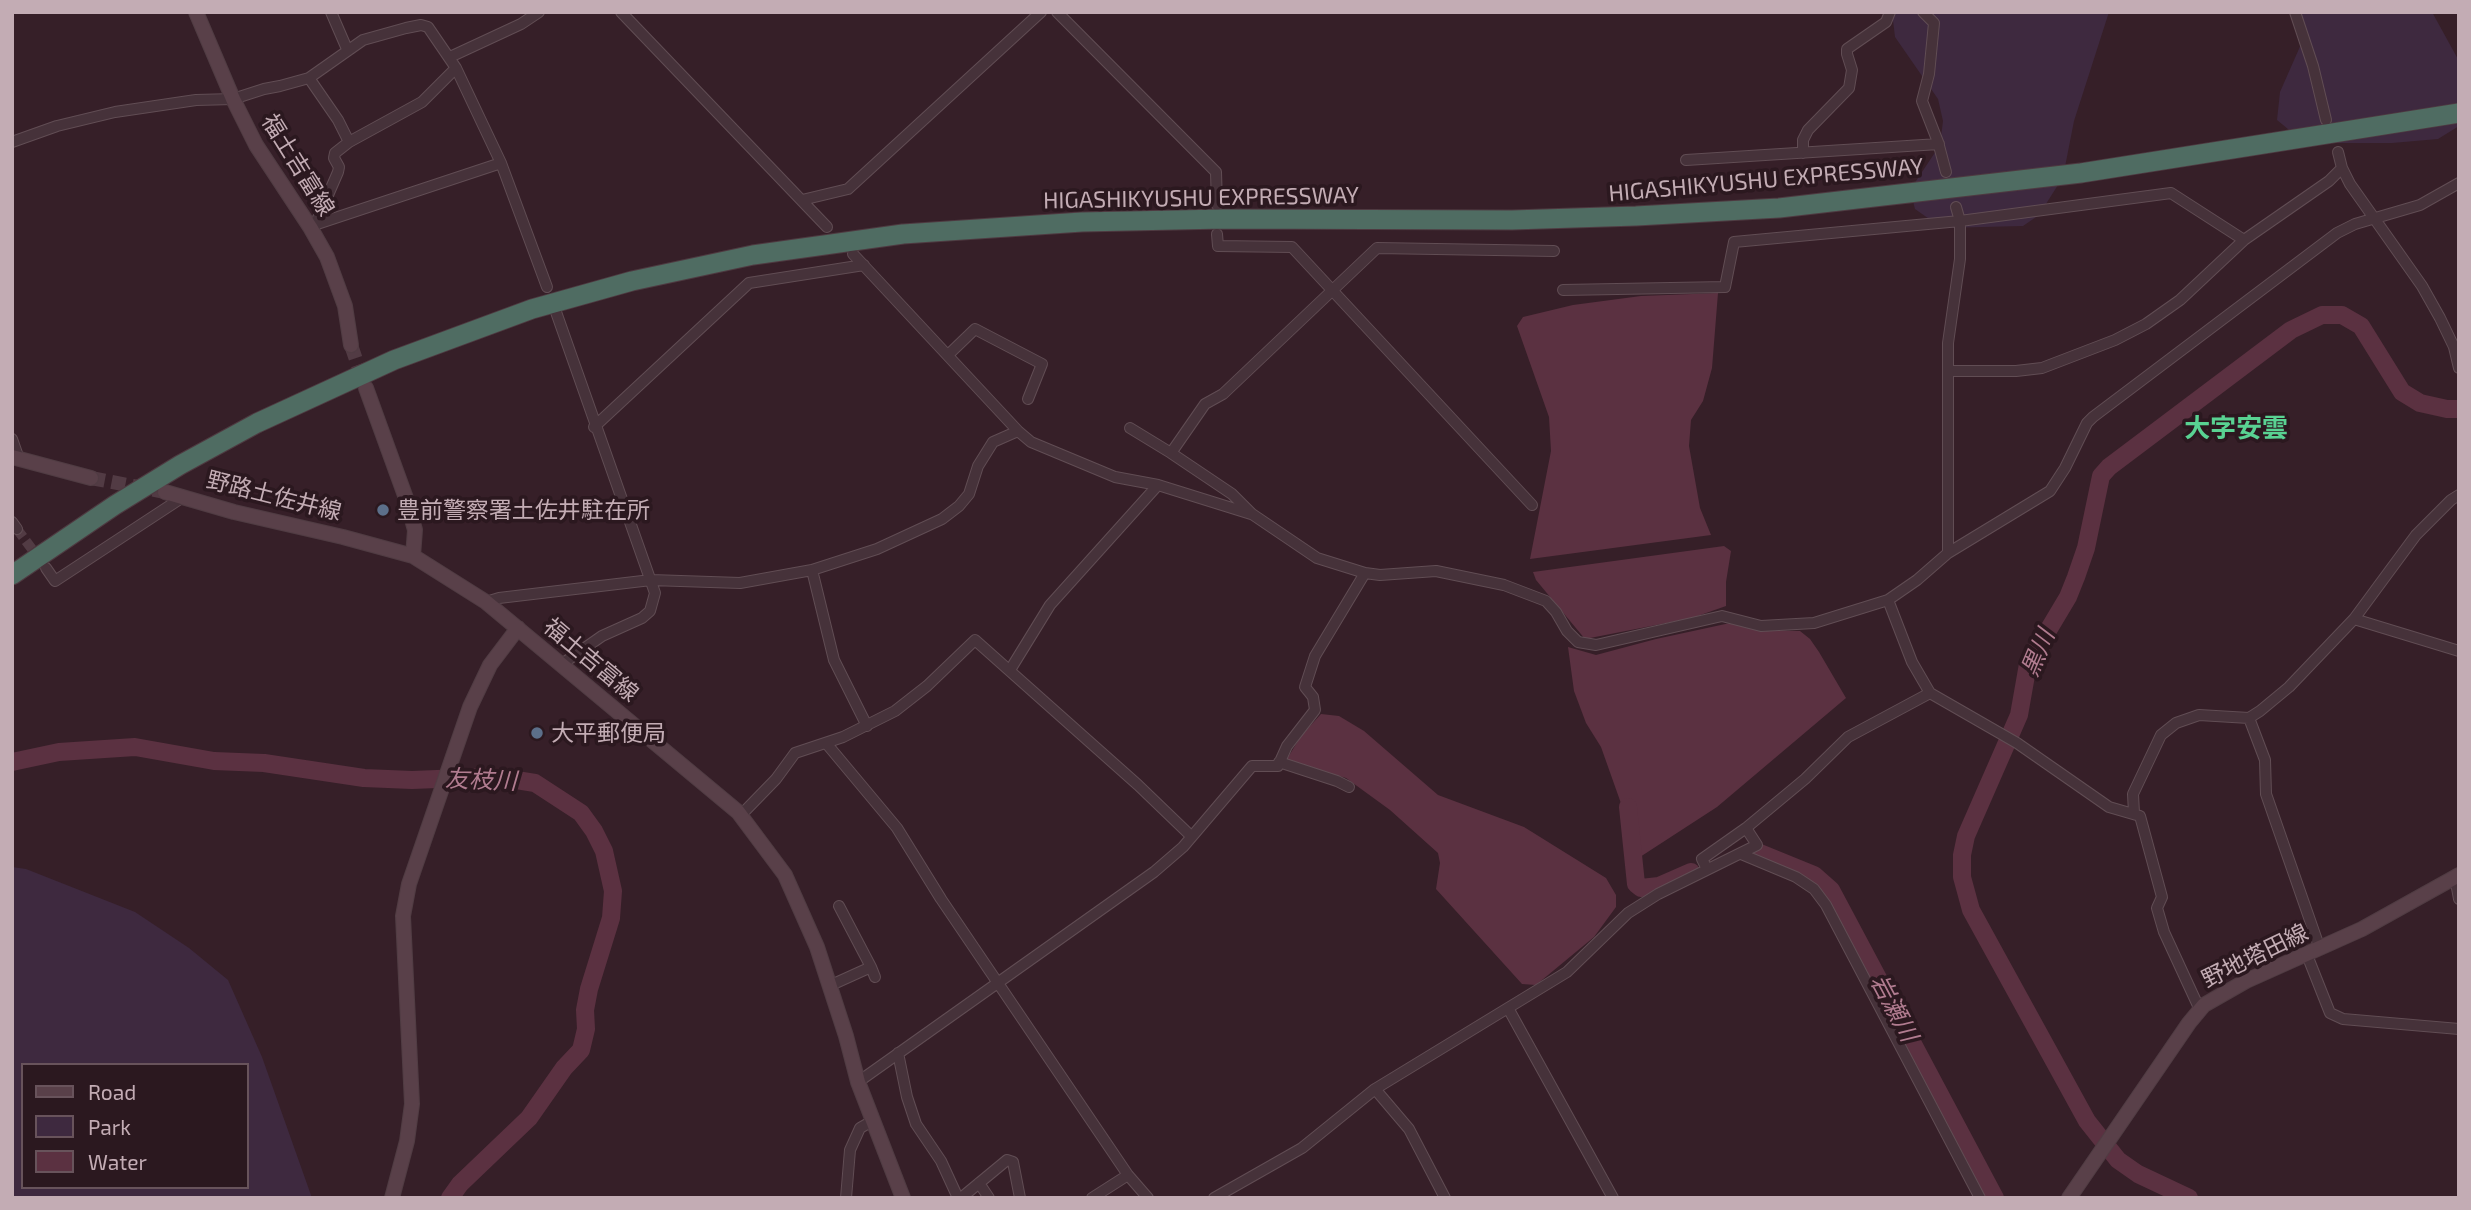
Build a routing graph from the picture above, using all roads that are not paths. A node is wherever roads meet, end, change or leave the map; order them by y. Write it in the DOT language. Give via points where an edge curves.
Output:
graph roads {
  1 [pos="196,12"];
  2 [pos="331,12"];
  3 [pos="539,12"];
  4 [pos="621,12"];
  5 [pos="1041,12"];
  6 [pos="1057,12"];
  7 [pos="1890,12"];
  8 [pos="1923,12"];
  9 [pos="2295,12"];
  10 [pos="347,49"];
  11 [pos="450,57"];
  12 [pos="456,68"];
  13 [pos="309,78"];
  14 [pos="233,99"];
  15 [pos="2459,113"];
  16 [pos="2326,120"];
  17 [pos="12,142"];
  18 [pos="349,142"];
  19 [pos="1939,145"];
  20 [pos="2338,152"];
  21 [pos="1803,153"];
  22 [pos="1686,160"];
  23 [pos="501,163"];
  24 [pos="2342,168"];
  25 [pos="1946,172"];
  26 [pos="2459,183"];
  27 [pos="802,200"];
  28 [pos="1217,205"];
  29 [pos="1956,207"];
  30 [pos="2374,219"];
  31 [pos="1960,221"];
  32 [pos="312,226"];
  33 [pos="827,228"];
  34 [pos="1217,234"];
  35 [pos="2244,240"];
  36 [pos="1554,251"];
  37 [pos="853,254"];
  38 [pos="864,265"];
  39 [pos="547,288"];
  40 [pos="1563,290"];
  41 [pos="1331,291"];
  42 [pos="556,312"];
  43 [pos="351,345"];
  44 [pos="947,355"];
  45 [pos="2459,368"];
  46 [pos="1949,371"];
  47 [pos="366,388"];
  48 [pos="1028,398"];
  49 [pos="594,427"];
  50 [pos="1130,428"];
  51 [pos="1018,431"];
  52 [pos="12,439"];
  53 [pos="1171,453"];
  54 [pos="16,458"];
  55 [pos="91,478"];
  56 [pos="1158,485"];
  57 [pos="165,492"];
  58 [pos="2459,495"];
  59 [pos="183,498"];
  60 [pos="1532,505"];
  61 [pos="1252,514"];
  62 [pos="1948,553"];
  63 [pos="413,556"];
  64 [pos="46,568"];
  65 [pos="812,570"];
  66 [pos="1365,573"];
  67 [pos="12,575"];
  68 [pos="651,580"];
  69 [pos="1888,600"];
  70 [pos="486,601"];
  71 [pos="2354,619"];
  72 [pos="518,628"];
  73 [pos="2459,652"];
  74 [pos="562,664"];
  75 [pos="1010,670"];
  76 [pos="1930,693"];
  77 [pos="2249,718"];
  78 [pos="867,726"];
  79 [pos="827,743"];
  80 [pos="1279,762"];
  81 [pos="1349,787"];
  82 [pos="2134,813"];
  83 [pos="741,816"];
  84 [pos="1746,828"];
  85 [pos="1191,836"];
  86 [pos="1741,854"];
  87 [pos="1707,869"];
  88 [pos="2457,876"];
  89 [pos="2459,899"];
  90 [pos="839,906"];
  91 [pos="2313,952"];
  92 [pos="998,984"];
  93 [pos="830,986"];
  94 [pos="1508,1008"];
  95 [pos="2200,1010"];
  96 [pos="2459,1029"];
  97 [pos="898,1053"];
  98 [pos="858,1082"];
  99 [pos="1375,1089"];
  100 [pos="874,1120"];
  101 [pos="1128,1175"];
  102 [pos="979,1183"];
  103 [pos="392,1198"];
  104 [pos="846,1198"];
  105 [pos="903,1198"];
  106 [pos="960,1198"];
  107 [pos="989,1198"];
  108 [pos="1020,1198"];
  109 [pos="1092,1198"];
  110 [pos="1148,1198"];
  111 [pos="1214,1198"];
  112 [pos="1445,1198"];
  113 [pos="1613,1198"];
  114 [pos="1980,1198"];
  115 [pos="2069,1198"];
  1 -- 14 [label="main road, 福土吉富線"];
  2 -- 10 [label="street"];
  3 -- 11 [label="street"];
  4 -- 27 [label="street"];
  5 -- 27 [label="street" via="848,190"];
  6 -- 28 [label="street" via="1216,172"];
  7 -- 21 [label="street" via="1886,22 1847,49 1852,70 1849,88 1808,130"];
  8 -- 19 [label="street" via="1934,23 1930,74 1922,101"];
  9 -- 16 [label="street"];
  10 -- 11 [label="street" via="381,33 421,25 428,27"];
  10 -- 13 [label="street"];
  11 -- 12 [label="street"];
  12 -- 18 [label="street" via="422,102"];
  12 -- 23 [label="street"];
  13 -- 14 [label="street"];
  13 -- 18 [label="street"];
  14 -- 17 [label="street" via="115,111"];
  14 -- 32 [label="main road, 福土吉富線" via="256,145"];
  15 -- 67 [label="highway, HIGASHIKYUSHU EXPRESSWAY" via="2093,171 1779,208 1524,220 1082,222 903,234 753,255 532,309 371,370 180,465"];
  18 -- 32 [label="street" via="335,153 338,172"];
  19 -- 21 [label="street"];
  19 -- 25 [label="street"];
  20 -- 24 [label="street"];
  21 -- 22 [label="street"];
  23 -- 32 [label="street"];
  23 -- 39 [label="street"];
  24 -- 30 [label="street"];
  24 -- 35 [label="street"];
  26 -- 30 [label="street" via="2420,205"];
  27 -- 33 [label="street"];
  29 -- 31 [label="street"];
  30 -- 45 [label="street" via="2423,286"];
  30 -- 62 [label="street" via="2337,233 2092,417 2050,491"];
  31 -- 35 [label="street" via="2171,193"];
  31 -- 40 [label="street" via="1734,242 1725,287"];
  31 -- 46 [label="street"];
  32 -- 43 [label="main road, 福土吉富線" via="345,306"];
  34 -- 41 [label="street" via="1218,246 1292,247"];
  35 -- 46 [label="street" via="2180,300 2115,340 2042,368"];
  36 -- 41 [label="street" via="1377,248"];
  37 -- 38 [label="street"];
  38 -- 44 [label="street"];
  38 -- 49 [label="street" via="749,283"];
  41 -- 53 [label="street" via="1223,394 1205,404"];
  41 -- 60 [label="street"];
  42 -- 49 [label="street"];
  44 -- 48 [label="street" via="975,329 1042,364"];
  44 -- 51 [label="street"];
  46 -- 62 [label="street"];
  47 -- 63 [label="main road" via="407,500 415,530"];
  49 -- 68 [label="street"];
  50 -- 53 [label="street"];
  51 -- 56 [label="street" via="1031,442 1115,477"];
  51 -- 65 [label="street" via="993,442 978,466 969,494 942,519 877,549"];
  52 -- 54 [label="street"];
  53 -- 61 [label="street" via="1232,494"];
  54 -- 55 [label="main road"];
  56 -- 61 [label="street"];
  56 -- 75 [label="street" via="1051,605"];
  57 -- 59 [label="main road, 野路土佐井線"];
  58 -- 71 [label="street" via="2416,535"];
  59 -- 63 [label="main road, 野路土佐井線"];
  59 -- 64 [label="street" via="55,580"];
  61 -- 66 [label="street" via="1317,558"];
  62 -- 69 [label="street"];
  63 -- 70 [label="main road, 福土吉富線"];
  65 -- 68 [label="street" via="740,583"];
  65 -- 78 [label="street" via="834,660"];
  66 -- 69 [label="street" via="1437,570 1504,585 1546,601 1578,642 1596,645 1722,616 1760,626 1814,624"];
  66 -- 80 [label="street" via="1315,656 1306,687 1315,710"];
  68 -- 70 [label="street"];
  68 -- 74 [label="street" via="650,611"];
  69 -- 76 [label="street" via="1912,662"];
  70 -- 72 [label="main road, 福土吉富線"];
  71 -- 73 [label="street"];
  71 -- 77 [label="street" via="2289,687"];
  72 -- 74 [label="main road, 福土吉富線"];
  72 -- 103 [label="main road" via="490,665 470,707 409,884 403,916 412,1104 408,1141"];
  74 -- 83 [label="main road, 福土吉富線"];
  75 -- 78 [label="street" via="975,640 927,686"];
  75 -- 85 [label="street"];
  76 -- 82 [label="street" via="2017,743 2109,807"];
  76 -- 84 [label="street" via="1848,737"];
  77 -- 82 [label="street" via="2199,715 2176,723 2161,735 2133,794"];
  77 -- 91 [label="street" via="2266,760 2266,794"];
  78 -- 79 [label="street"];
  79 -- 83 [label="street" via="795,753"];
  79 -- 92 [label="street" via="897,828"];
  80 -- 81 [label="street"];
  80 -- 85 [label="street" via="1252,766"];
  82 -- 95 [label="street" via="2140,816 2162,897 2157,908 2164,932"];
  83 -- 93 [label="main road, 福土吉富線" via="785,875"];
  84 -- 86 [label="street" via="1757,845"];
  84 -- 87 [label="street" via="1702,859"];
  85 -- 92 [label="street" via="1154,872"];
  86 -- 87 [label="street"];
  86 -- 114 [label="street" via="1796,877 1814,889 1826,905"];
  87 -- 94 [label="street" via="1628,913 1567,972"];
  88 -- 89 [label="street"];
  88 -- 91 [label="main road, 野地塔田線"];
  90 -- 93 [label="street" via="874,972"];
  91 -- 95 [label="main road, 野地塔田線" via="2234,987"];
  91 -- 96 [label="street" via="2330,1013 2343,1019"];
  92 -- 97 [label="street"];
  92 -- 101 [label="street"];
  93 -- 98 [label="main road, 福土吉富線"];
  94 -- 99 [label="street"];
  94 -- 113 [label="street"];
  95 -- 115 [label="main road, 野地塔田線"];
  97 -- 98 [label="street"];
  97 -- 106 [label="street" via="916,1124"];
  98 -- 100 [label="main road, 福土吉富線"];
  99 -- 111 [label="street" via="1302,1148"];
  99 -- 112 [label="street" via="1409,1129"];
  100 -- 104 [label="street" via="860,1128 850,1150"];
  100 -- 105 [label="main road, 福土吉富線"];
  101 -- 109 [label="street"];
  101 -- 110 [label="street"];
  102 -- 106 [label="street"];
  102 -- 107 [label="street"];
  102 -- 108 [label="street" via="1007,1160 1013,1163"];
}
